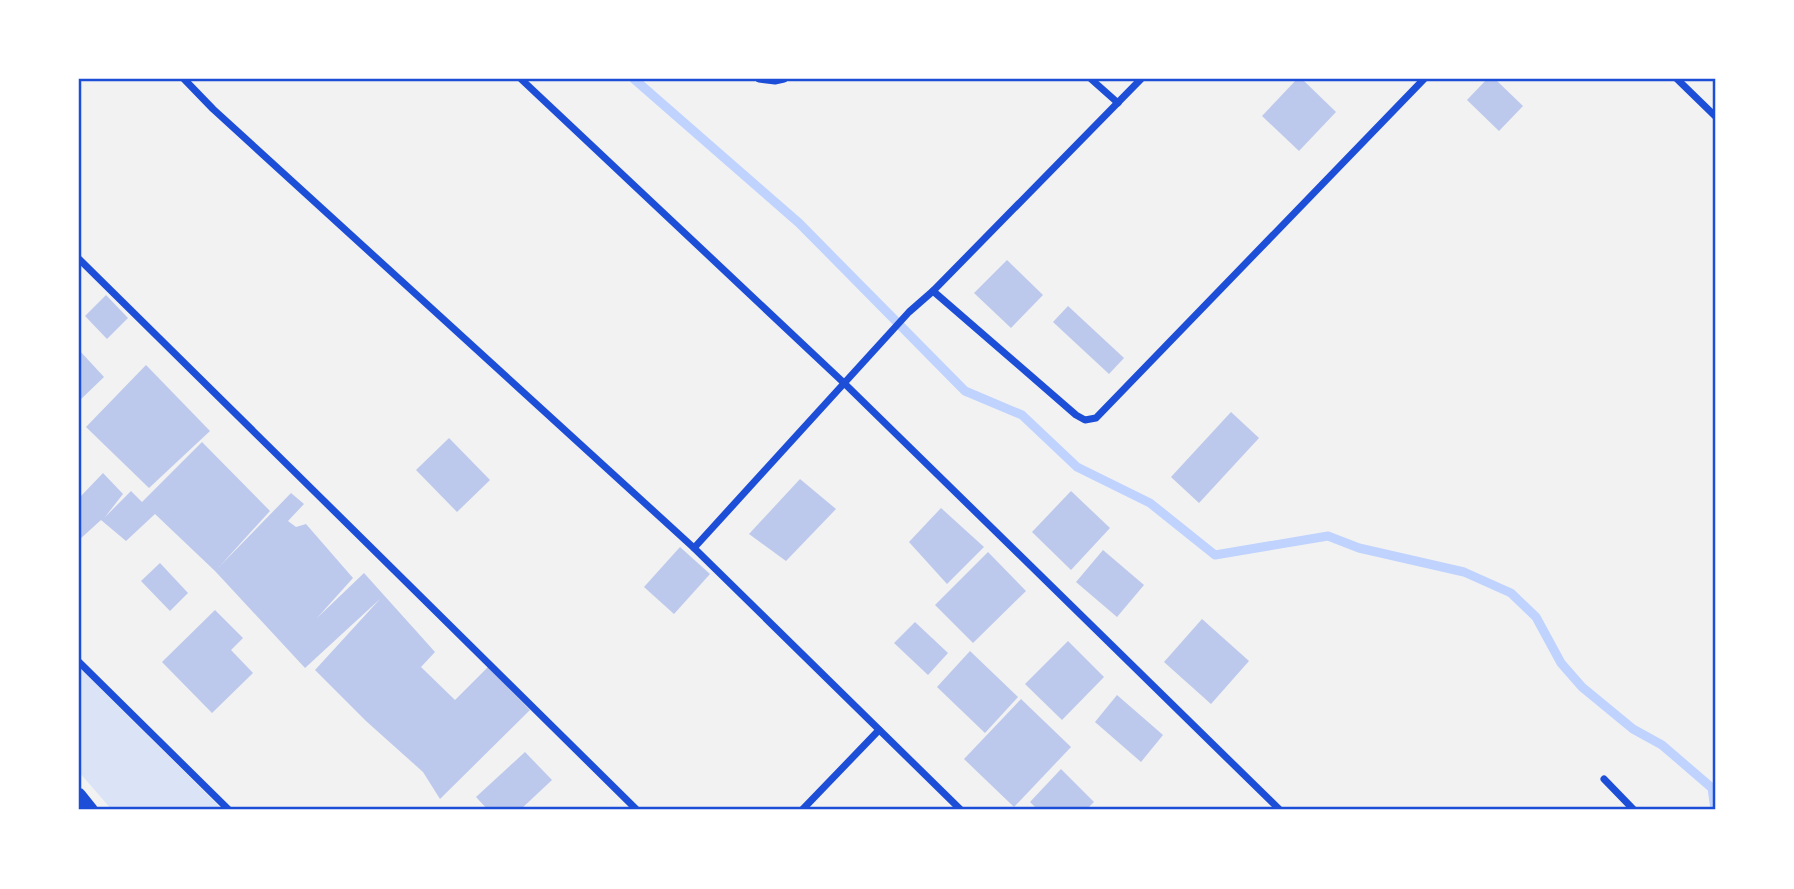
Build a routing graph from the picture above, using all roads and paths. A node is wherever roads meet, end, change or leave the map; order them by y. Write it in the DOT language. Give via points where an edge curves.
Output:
graph roads {
  1 [pos="184,79"];
  2 [pos="521,79"];
  3 [pos="759,79"];
  4 [pos="784,79"];
  5 [pos="1091,79"];
  6 [pos="1141,79"];
  7 [pos="1424,79"];
  8 [pos="1677,79"];
  9 [pos="1118,103"];
  10 [pos="1713,110"];
  11 [pos="79,259"];
  12 [pos="933,291"];
  13 [pos="844,383"];
  14 [pos="694,548"];
  15 [pos="79,662"];
  16 [pos="879,730"];
  17 [pos="1604,779"];
  18 [pos="79,795"];
  19 [pos="91,810"];
  20 [pos="229,810"];
  21 [pos="637,810"];
  22 [pos="802,810"];
  23 [pos="961,810"];
  24 [pos="1280,810"];
  25 [pos="1634,810"];
  1 -- 14 [label="street"];
  2 -- 13 [label="street"];
  3 -- 4 [label="street"];
  5 -- 9 [label="street"];
  6 -- 9 [label="street"];
  7 -- 12 [label="street" via="1096,418 1085,420 1076,415"];
  8 -- 10 [label="street"];
  9 -- 12 [label="street"];
  11 -- 21 [label="street"];
  12 -- 13 [label="street"];
  13 -- 14 [label="street"];
  13 -- 24 [label="street"];
  14 -- 16 [label="street"];
  15 -- 20 [label="street"];
  16 -- 22 [label="street"];
  16 -- 23 [label="street"];
  17 -- 25 [label="street"];
  18 -- 19 [label="main road"];
}
